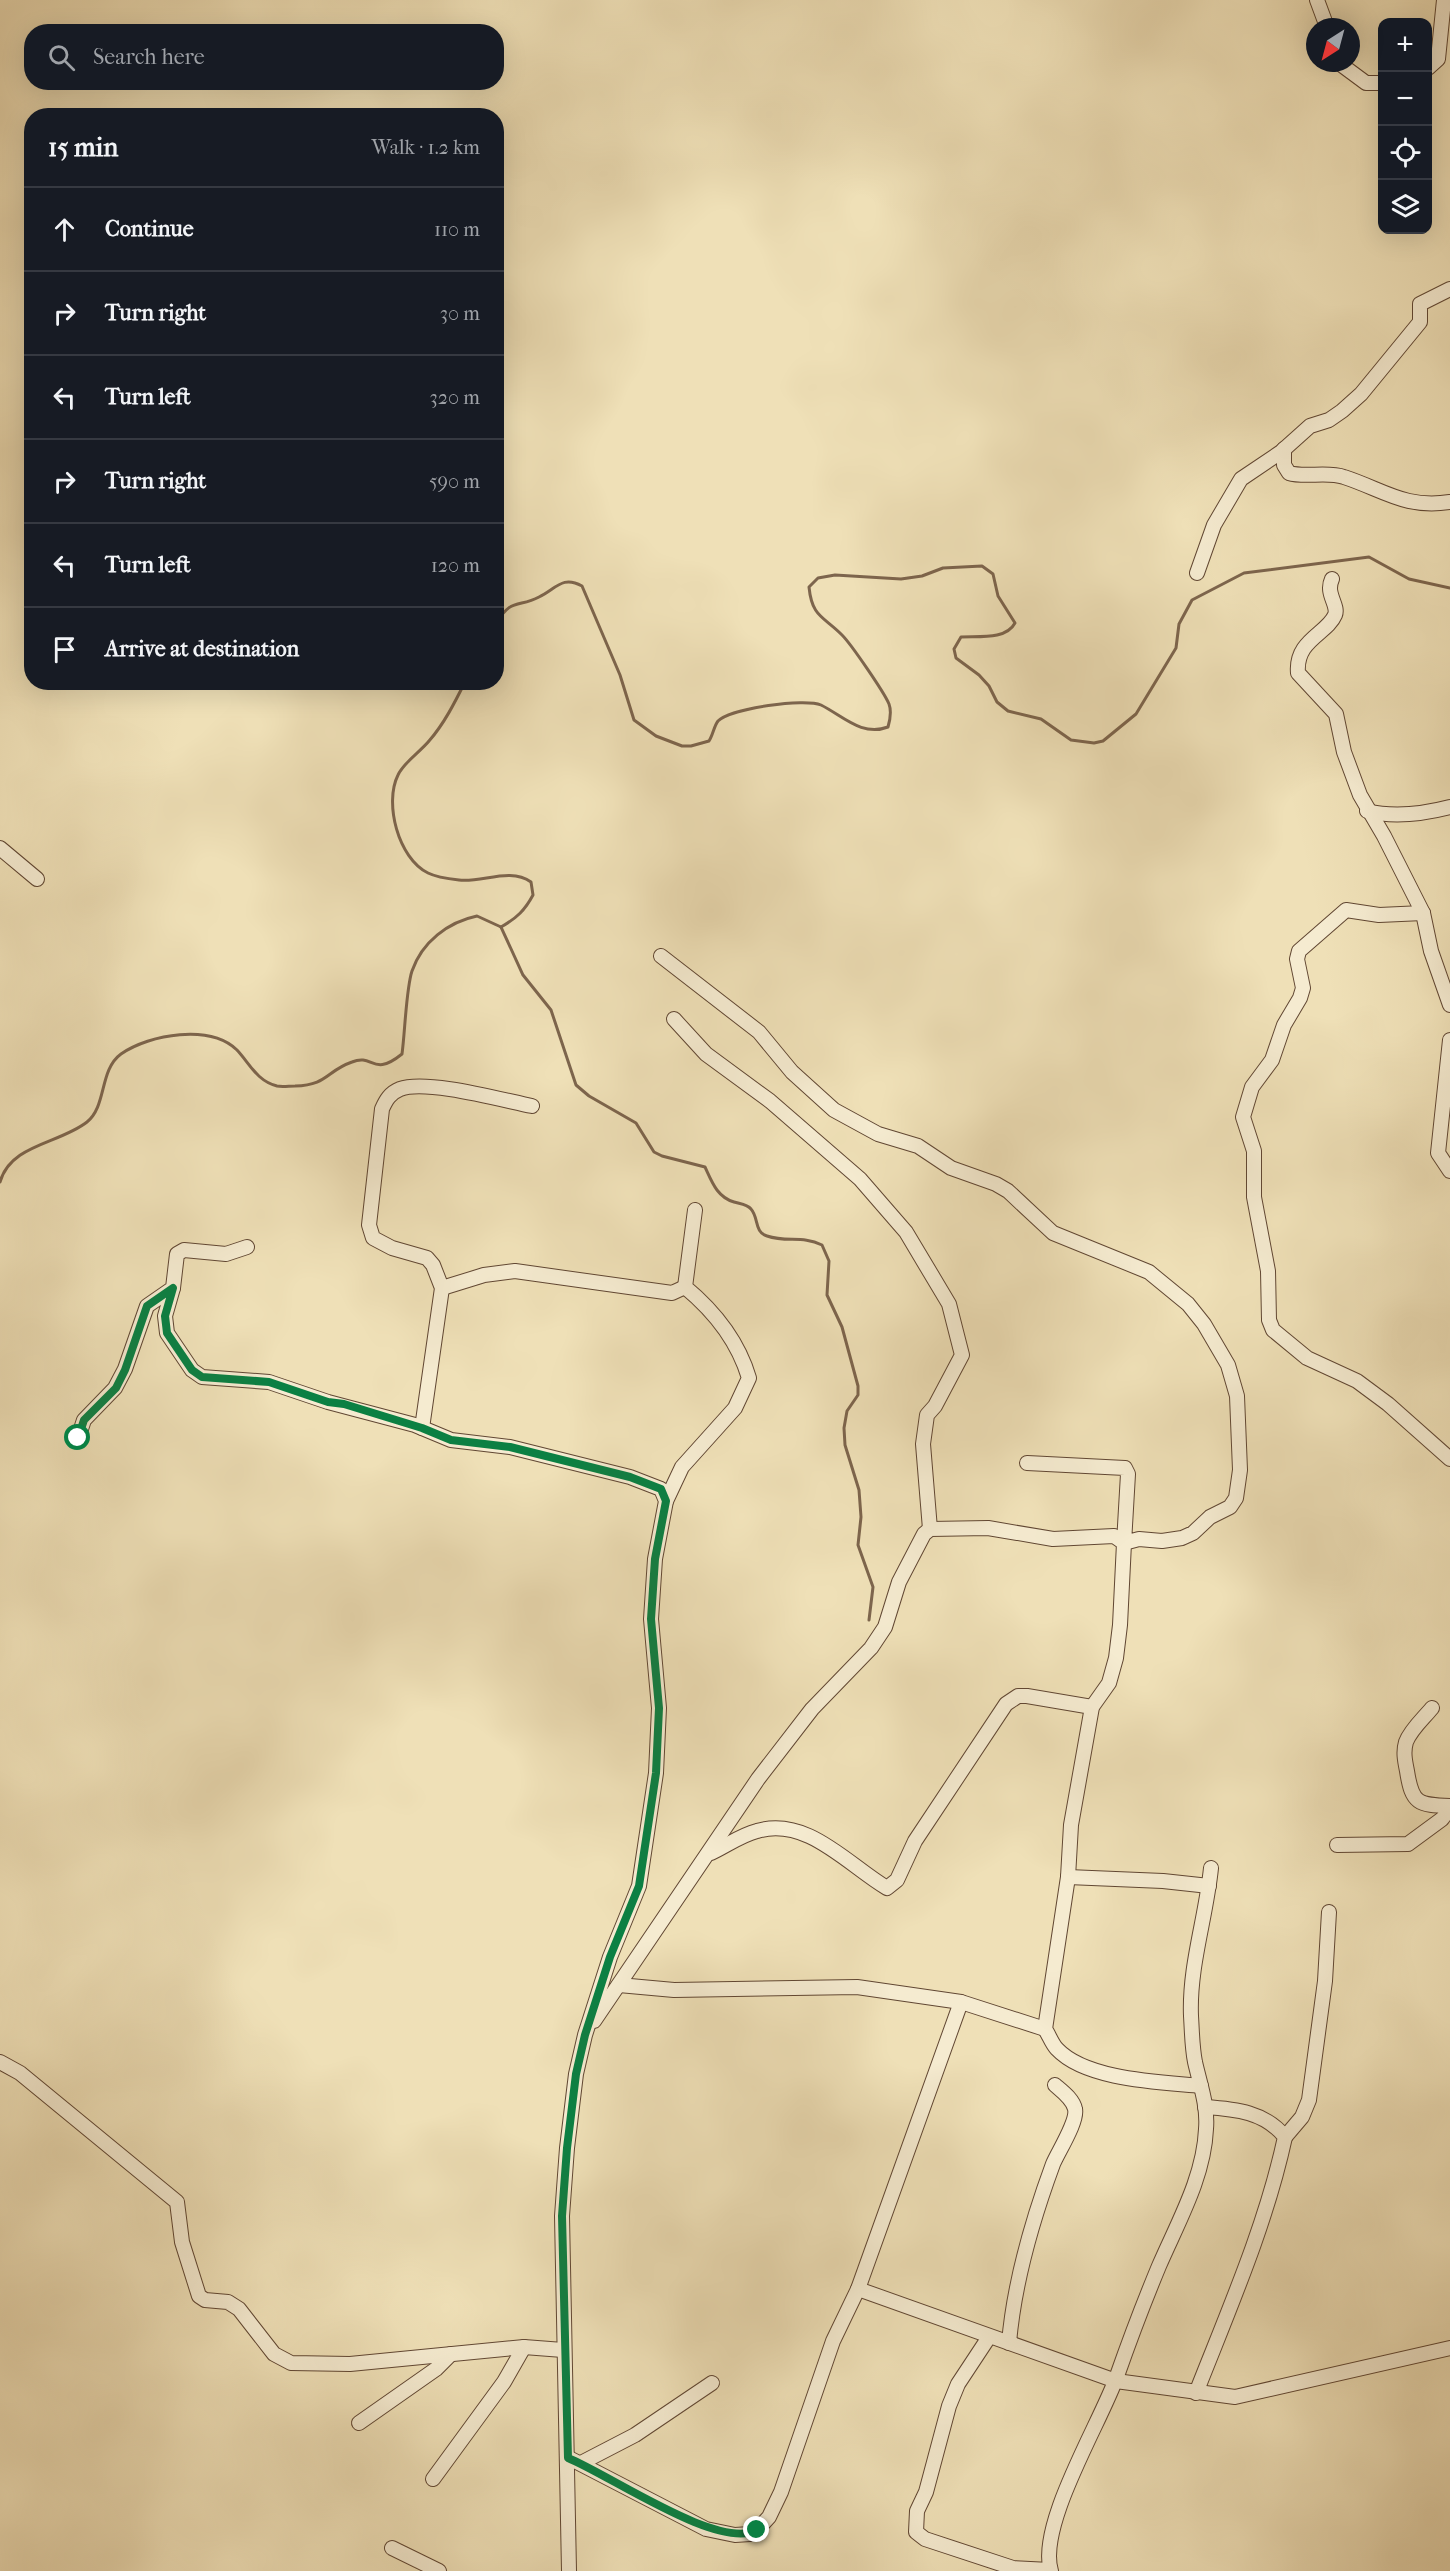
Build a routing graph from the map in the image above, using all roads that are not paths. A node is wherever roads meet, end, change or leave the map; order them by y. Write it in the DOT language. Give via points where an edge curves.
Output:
graph roads {
  1 [pos="1317,0"];
  2 [pos="1444,0"];
  3 [pos="1324,18"];
  4 [pos="1432,64"];
  5 [pos="1351,72"];
  6 [pos="1378,83"];
  7 [pos="1450,289"];
  8 [pos="1284,449"];
  9 [pos="1450,502"];
  10 [pos="1197,573"];
  11 [pos="1332,579"];
  12 [pos="1450,807"];
  13 [pos="1367,811"];
  14 [pos="0,848"];
  15 [pos="37,879"];
  16 [pos="1423,913"];
  17 [pos="662,956"];
  18 [pos="1450,1005"];
  19 [pos="674,1019"];
  20 [pos="1450,1040"];
  21 [pos="532,1106"];
  22 [pos="1450,1171"];
  23 [pos="695,1210"];
  24 [pos="247,1247"];
  25 [pos="686,1287"];
  26 [pos="173,1288"];
  27 [pos="442,1288"];
  28 [pos="422,1428"];
  29 [pos="78,1438"];
  30 [pos="1450,1459"];
  31 [pos="1027,1463"];
  32 [pos="666,1501"];
  33 [pos="930,1529"];
  34 [pos="1124,1542"];
  35 [pos="1092,1707"];
  36 [pos="1432,1708"];
  37 [pos="1450,1807"];
  38 [pos="1337,1845"];
  39 [pos="711,1853"];
  40 [pos="1211,1868"];
  41 [pos="1068,1877"];
  42 [pos="1209,1886"];
  43 [pos="1329,1912"];
  44 [pos="619,1986"];
  45 [pos="961,2002"];
  46 [pos="1045,2029"];
  47 [pos="585,2035"];
  48 [pos="0,2062"];
  49 [pos="1055,2085"];
  50 [pos="1201,2086"];
  51 [pos="1205,2107"];
  52 [pos="1285,2137"];
  53 [pos="858,2289"];
  54 [pos="989,2337"];
  55 [pos="1009,2343"];
  56 [pos="524,2347"];
  57 [pos="1450,2348"];
  58 [pos="563,2350"];
  59 [pos="451,2354"];
  60 [pos="1116,2381"];
  61 [pos="712,2383"];
  62 [pos="1196,2393"];
  63 [pos="359,2423"];
  64 [pos="575,2461"];
  65 [pos="433,2479"];
  66 [pos="393,2548"];
  67 [pos="1050,2570"];
  68 [pos="439,2571"];
  69 [pos="569,2571"];
  1 -- 3 [label="street"];
  2 -- 4 [label="street" via="1438,59"];
  5 -- 6 [label="street" via="1366,83"];
  7 -- 8 [label="street" via="1420,304 1420,322 1356,398 1332,418 1310,426"];
  8 -- 9 [label="street" via="1284,465 1289,473 1342,476 1402,501"];
  8 -- 10 [label="street" via="1241,479 1214,525"];
  11 -- 13 [label="street" via="1329,590 1335,616 1302,651 1298,673 1336,714 1349,768"];
  12 -- 13 [label="street" via="1422,814"];
  13 -- 16 [label="street"];
  14 -- 15 [label="street"];
  16 -- 18 [label="street" via="1431,951"];
  16 -- 30 [label="street" via="1379,915 1346,910 1306,943 1297,959 1304,988 1284,1025 1272,1060 1252,1086 1243,1122 1254,1151 1254,1197 1268,1271 1269,1320 1273,1330 1307,1358 1357,1381 1386,1402"];
  17 -- 34 [label="street" via="759,1032 792,1072 834,1110 878,1134 918,1146 951,1168 996,1184 1053,1233 1149,1272 1198,1317 1228,1365 1237,1396 1240,1470 1236,1498 1230,1507 1182,1538"];
  19 -- 33 [label="street" via="706,1054 770,1101 860,1179 906,1232 949,1304 962,1355 927,1415 923,1444"];
  20 -- 22 [label="street" via="1438,1153"];
  21 -- 27 [label="street" via="421,1087 402,1088 385,1101 369,1225 373,1238 427,1258"];
  23 -- 25 [label="street"];
  24 -- 26 [label="street" via="226,1254 184,1250 177,1254"];
  25 -- 27 [label="street" via="672,1293 515,1271 484,1275"];
  25 -- 32 [label="street" via="710,1308 743,1359 748,1378 735,1408 682,1467"];
  26 -- 28 [label="street" via="165,1316 167,1333 192,1370 202,1377 269,1382"];
  26 -- 29 [label="street" via="147,1306 116,1388 84,1420"];
  27 -- 28 [label="street"];
  28 -- 32 [label="street" via="451,1440 510,1447 630,1477 661,1489"];
  31 -- 34 [label="street" via="1125,1468 1128,1474"];
  32 -- 47 [label="street" via="655,1559 651,1619 659,1708 656,1773 639,1886 610,1957"];
  33 -- 34 [label="street" via="988,1528 1053,1539 1114,1536"];
  33 -- 39 [label="street" via="899,1582 885,1627 871,1648 812,1709 758,1779"];
  34 -- 35 [label="street" via="1116,1658 1109,1683"];
  35 -- 39 [label="street" via="1028,1696 1018,1696 1006,1704 915,1841 897,1880 887,1888 810,1835 792,1830 758,1830"];
  35 -- 41 [label="street" via="1071,1825"];
  36 -- 37 [label="street" via="1406,1744 1409,1789 1414,1799 1426,1805"];
  37 -- 38 [label="street" via="1442,1819 1408,1844"];
  39 -- 44 [label="street"];
  40 -- 42 [label="street"];
  41 -- 42 [label="street"];
  41 -- 46 [label="street"];
  42 -- 50 [label="street" via="1193,1973 1191,2015 1194,2058"];
  43 -- 52 [label="street" via="1325,1981 1309,2100 1302,2117"];
  44 -- 45 [label="street" via="674,1990 857,1987"];
  44 -- 47 [label="street"];
  45 -- 46 [label="street"];
  45 -- 53 [label="street"];
  46 -- 50 [label="street" via="1056,2049 1088,2068"];
  47 -- 58 [label="street" via="576,2074 562,2205"];
  48 -- 59 [label="street" via="20,2073 177,2202 182,2242 199,2296 228,2302 238,2309 274,2354 291,2363 328,2364"];
  49 -- 55 [label="street" via="1076,2109 1035,2220"];
  50 -- 51 [label="street"];
  51 -- 52 [label="street" via="1233,2109 1264,2118"];
  51 -- 60 [label="street" via="1206,2129 1197,2179 1141,2308"];
  52 -- 62 [label="street" via="1252,2249"];
  53 -- 54 [label="street"];
  53 -- 64 [label="street" via="833,2341 781,2492 769,2517 757,2530 735,2535 706,2529"];
  54 -- 55 [label="street"];
  54 -- 67 [label="street" via="958,2384 949,2406 926,2492 917,2511 916,2532 925,2540 1013,2568"];
  55 -- 60 [label="street"];
  56 -- 58 [label="street"];
  56 -- 59 [label="street"];
  56 -- 65 [label="street" via="504,2382"];
  57 -- 62 [label="street" via="1262,2393 1235,2397"];
  58 -- 64 [label="street"];
  59 -- 63 [label="street"];
  60 -- 62 [label="street"];
  60 -- 67 [label="street" via="1087,2440 1053,2528 1047,2556"];
  61 -- 64 [label="street" via="635,2435"];
  64 -- 69 [label="street"];
  66 -- 68 [label="street"];
}
